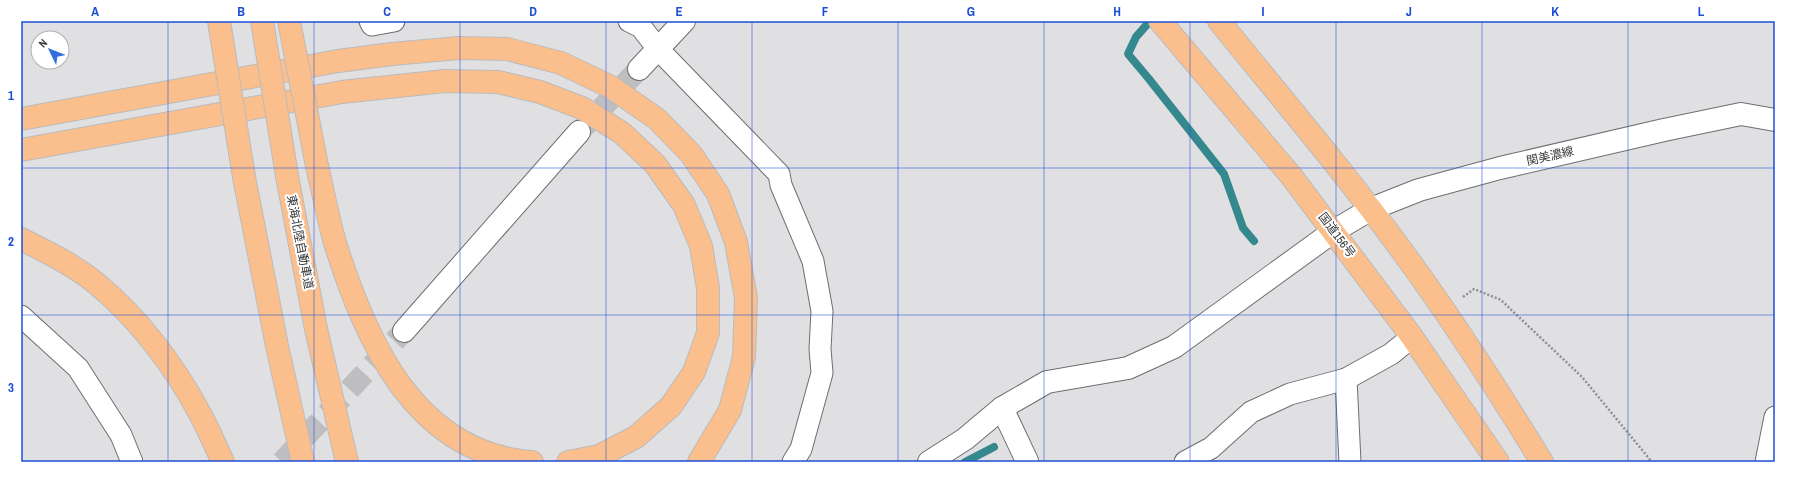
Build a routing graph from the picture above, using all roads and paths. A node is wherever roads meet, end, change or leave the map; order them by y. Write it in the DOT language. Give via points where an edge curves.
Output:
graph roads {
  1 [pos="219,21"];
  2 [pos="262,21"];
  3 [pos="289,21"];
  4 [pos="370,21"];
  5 [pos="394,21"];
  6 [pos="629,21"];
  7 [pos="684,21"];
  8 [pos="1160,21"];
  9 [pos="1219,21"];
  10 [pos="658,49"];
  11 [pos="639,69"];
  12 [pos="21,119"];
  13 [pos="1775,120"];
  14 [pos="579,132"];
  15 [pos="21,150"];
  16 [pos="1371,210"];
  17 [pos="1334,231"];
  18 [pos="21,239"];
  19 [pos="1462,298"];
  20 [pos="21,316"];
  21 [pos="404,331"];
  22 [pos="1412,337"];
  23 [pos="1346,379"];
  24 [pos="1002,408"];
  25 [pos="1775,417"];
  26 [pos="132,462"];
  27 [pos="223,462"];
  28 [pos="303,462"];
  29 [pos="347,462"];
  30 [pos="532,462"];
  31 [pos="568,462"];
  32 [pos="699,462"];
  33 [pos="793,462"];
  34 [pos="929,462"];
  35 [pos="1027,462"];
  36 [pos="1185,462"];
  37 [pos="1350,462"];
  38 [pos="1498,462"];
  39 [pos="1542,462"];
  40 [pos="1652,462"];
  41 [pos="1766,462"];
  1 -- 28 [label="highway, bridge" via="244,176 277,346"];
  2 -- 29 [label="highway, 東海北陸自動車道, bridge" via="287,176 316,329"];
  3 -- 30 [label="highway, bridge" via="317,166 335,242 361,314 384,360 407,395 439,426 473,448 514,461"];
  4 -- 5 [label="street" via="372,25"];
  6 -- 10 [label="street" via="641,27"];
  7 -- 10 [label="street"];
  8 -- 17 [label="highway, 国道156号" via="1292,177"];
  9 -- 16 [label="highway"];
  10 -- 11 [label="street"];
  10 -- 33 [label="street" via="779,174 781,185 813,262 822,312 822,373 801,449"];
  12 -- 32 [label="highway" via="338,61 459,48 507,50 561,63 611,87 657,119 691,154 718,194 736,242 746,298 744,357 730,410"];
  13 -- 16 [label="street, 関美濃線" via="1740,114 1672,128 1500,168 1419,190"];
  14 -- 21 [label="street"];
  15 -- 31 [label="highway" via="342,92 445,81 498,82 540,92 582,108 622,133 655,164 684,205 701,246 708,288 708,333 694,372 671,406 636,437 599,456"];
  16 -- 17 [label="street, 関美濃線"];
  16 -- 39 [label="highway" via="1484,368"];
  17 -- 22 [label="highway, 国道156号"];
  17 -- 24 [label="street, 関美濃線" via="1174,347 1128,368 1047,382"];
  18 -- 27 [label="highway" via="55,256 96,284 133,319 168,363 199,412"];
  19 -- 40 [label="path" via="1474,289 1502,300 1582,377"];
  20 -- 26 [label="street" via="78,368 120,435"];
  22 -- 23 [label="street" via="1391,354"];
  22 -- 38 [label="highway, 国道156号"];
  23 -- 36 [label="street" via="1290,394 1251,412 1211,448"];
  23 -- 37 [label="street"];
  24 -- 34 [label="street, 関美濃線" via="965,439"];
  24 -- 35 [label="street"];
  25 -- 41 [label="street"];
}
